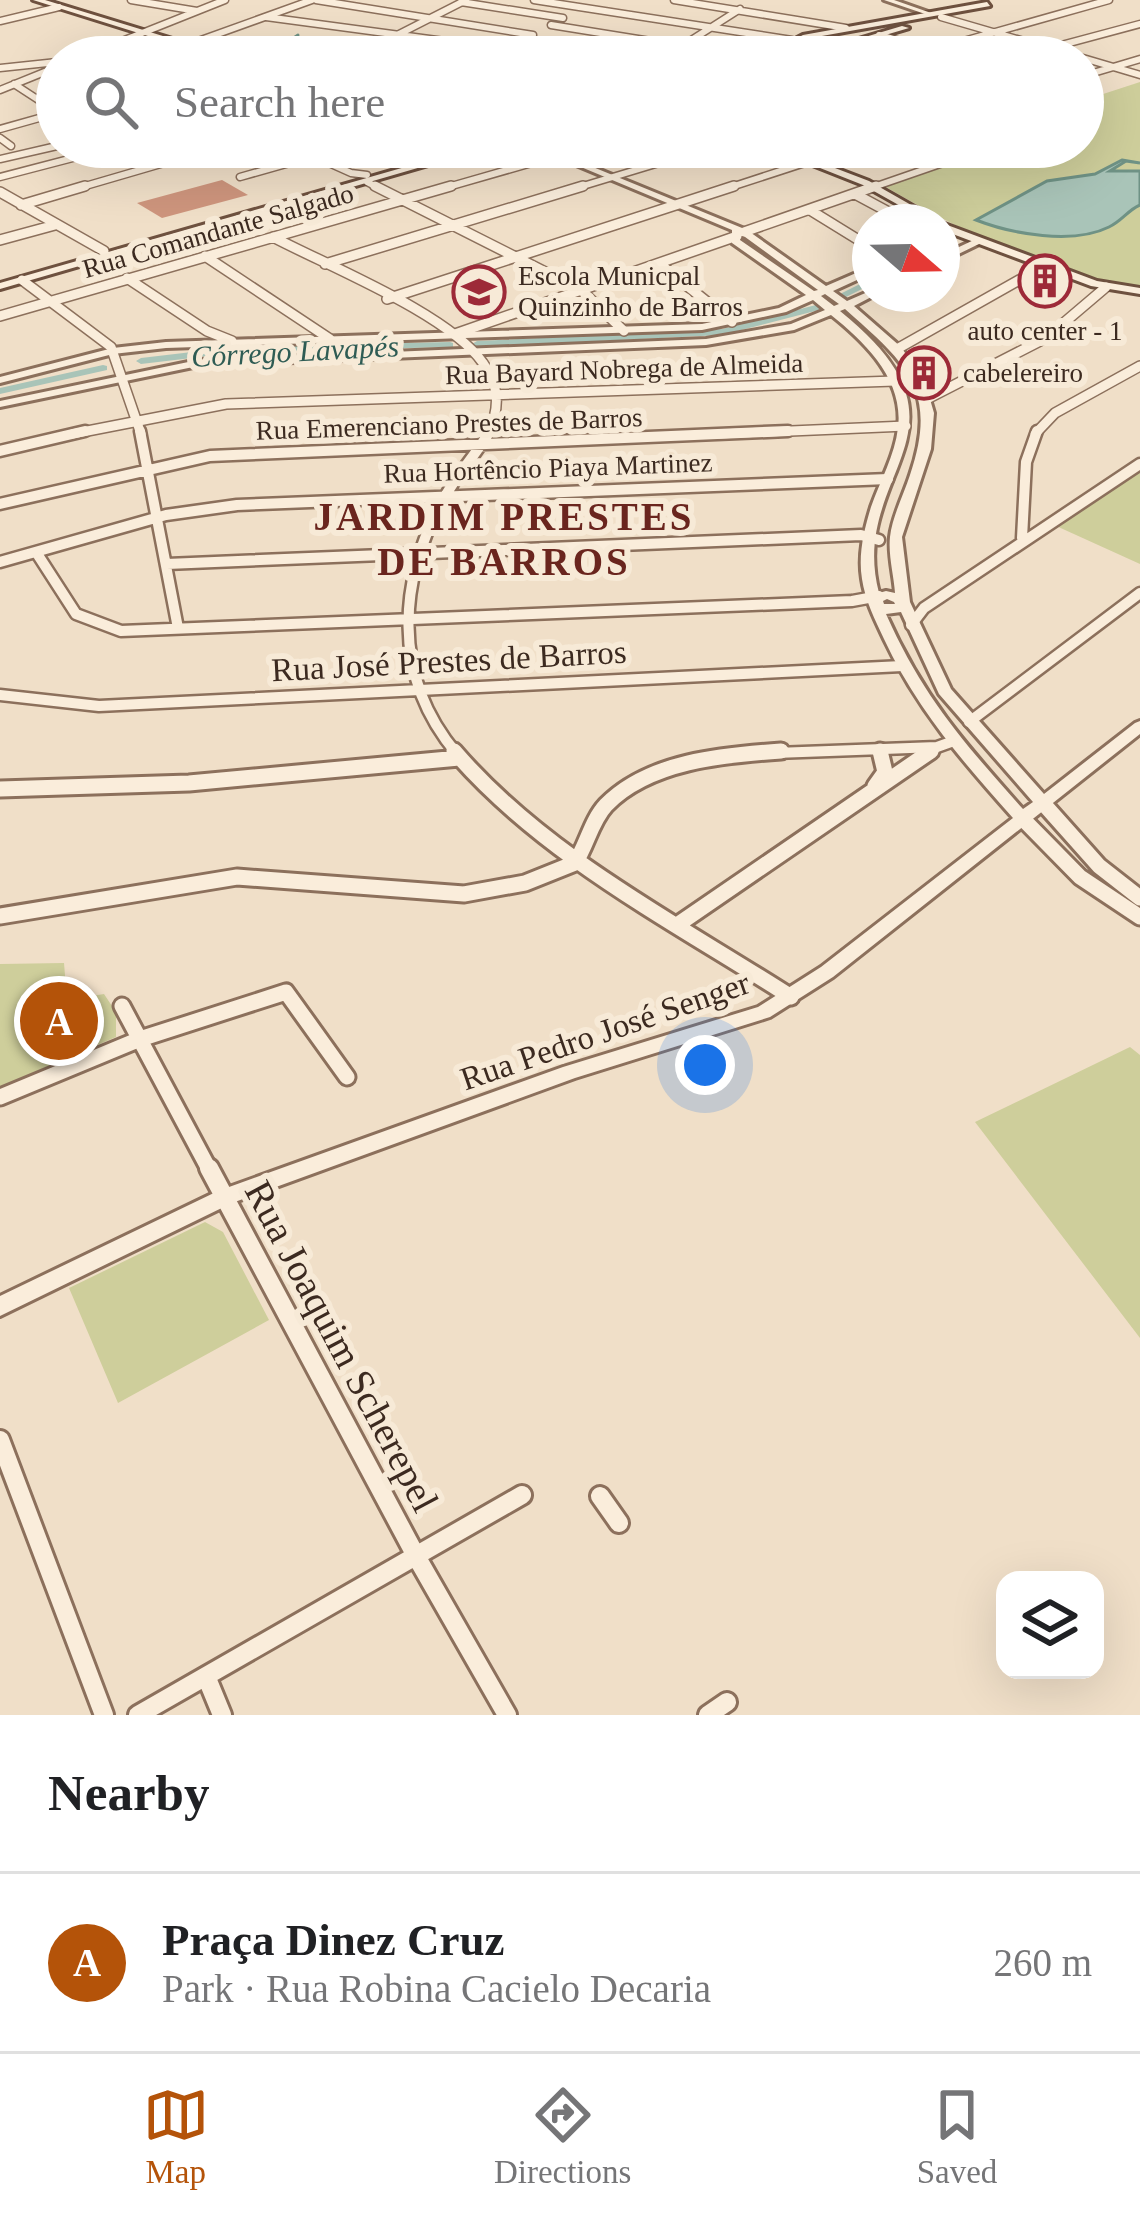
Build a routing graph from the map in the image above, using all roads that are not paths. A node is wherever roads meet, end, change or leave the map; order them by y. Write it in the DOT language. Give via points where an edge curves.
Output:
graph roads {
  1 [pos="37,0"];
  2 [pos="138,0"];
  3 [pos="225,0"];
  4 [pos="314,0"];
  5 [pos="450,0"];
  6 [pos="533,0"];
  7 [pos="594,0"];
  8 [pos="678,0"];
  9 [pos="887,0"];
  10 [pos="976,0"];
  11 [pos="1001,0"];
  12 [pos="1108,0"];
  13 [pos="464,1"];
  14 [pos="987,4"];
  15 [pos="59,7"];
  16 [pos="581,7"];
  17 [pos="740,10"];
  18 [pos="197,11"];
  19 [pos="930,14"];
  20 [pos="266,16"];
  21 [pos="941,17"];
  22 [pos="430,18"];
  23 [pos="562,18"];
  24 [pos="1,21"];
  25 [pos="1140,24"];
  26 [pos="551,25"];
  27 [pos="712,27"];
  28 [pos="846,28"];
  29 [pos="144,32"];
  30 [pos="994,32"];
  31 [pos="533,34"];
  32 [pos="398,35"];
  33 [pos="879,35"];
  34 [pos="134,36"];
  35 [pos="156,36"];
  36 [pos="213,36"];
  37 [pos="405,36"];
  38 [pos="530,36"];
  39 [pos="620,36"];
  40 [pos="698,36"];
  41 [pos="768,36"];
  42 [pos="811,36"];
  43 [pos="876,36"];
  44 [pos="883,36"];
  45 [pos="981,36"];
  46 [pos="1008,36"];
  47 [pos="1094,36"];
  48 [pos="1140,59"];
  49 [pos="36,65"];
  50 [pos="1104,65"];
  51 [pos="1112,67"];
  52 [pos="0,68"];
  53 [pos="1104,69"];
  54 [pos="36,74"];
  55 [pos="1140,75"];
  56 [pos="14,84"];
  57 [pos="0,89"];
  58 [pos="36,98"];
  59 [pos="36,118"];
  60 [pos="0,129"];
  61 [pos="0,138"];
  62 [pos="11,146"];
  63 [pos="36,151"];
  64 [pos="0,159"];
  65 [pos="37,168"];
  66 [pos="148,168"];
  67 [pos="272,168"];
  68 [pos="336,168"];
  69 [pos="401,168"];
  70 [pos="408,168"];
  71 [pos="514,168"];
  72 [pos="596,168"];
  73 [pos="642,168"];
  74 [pos="788,168"];
  75 [pos="826,168"];
  76 [pos="929,168"];
  77 [pos="351,176"];
  78 [pos="615,176"];
  79 [pos="0,177"];
  80 [pos="240,177"];
  81 [pos="367,179"];
  82 [pos="874,187"];
  83 [pos="0,192"];
  84 [pos="855,194"];
  85 [pos="404,200"];
  86 [pos="678,204"];
  87 [pos="874,204"];
  88 [pos="903,204"];
  89 [pos="21,205"];
  90 [pos="810,210"];
  91 [pos="55,225"];
  92 [pos="454,226"];
  93 [pos="960,235"];
  94 [pos="740,236"];
  95 [pos="852,236"];
  96 [pos="273,237"];
  97 [pos="0,240"];
  98 [pos="976,242"];
  99 [pos="960,250"];
  100 [pos="99,253"];
  101 [pos="205,256"];
  102 [pos="516,258"];
  103 [pos="325,264"];
  104 [pos="660,264"];
  105 [pos="1044,266"];
  106 [pos="127,278"];
  107 [pos="852,278"];
  108 [pos="22,280"];
  109 [pos="0,282"];
  110 [pos="1106,286"];
  111 [pos="581,290"];
  112 [pos="825,291"];
  113 [pos="1140,291"];
  114 [pos="812,298"];
  115 [pos="387,299"];
  116 [pos="50,300"];
  117 [pos="852,304"];
  118 [pos="841,310"];
  119 [pos="0,316"];
  120 [pos="732,322"];
  121 [pos="428,323"];
  122 [pos="624,331"];
  123 [pos="452,334"];
  124 [pos="414,336"];
  125 [pos="203,337"];
  126 [pos="330,339"];
  127 [pos="897,349"];
  128 [pos="474,352"];
  129 [pos="116,354"];
  130 [pos="1140,366"];
  131 [pos="124,373"];
  132 [pos="1126,374"];
  133 [pos="1140,379"];
  134 [pos="0,380"];
  135 [pos="895,381"];
  136 [pos="497,394"];
  137 [pos="927,399"];
  138 [pos="0,404"];
  139 [pos="136,419"];
  140 [pos="906,426"];
  141 [pos="482,442"];
  142 [pos="0,451"];
  143 [pos="1140,464"];
  144 [pos="145,467"];
  145 [pos="888,478"];
  146 [pos="445,495"];
  147 [pos="0,504"];
  148 [pos="1023,507"];
  149 [pos="1060,514"];
  150 [pos="158,517"];
  151 [pos="871,534"];
  152 [pos="897,535"];
  153 [pos="1022,538"];
  154 [pos="36,552"];
  155 [pos="423,554"];
  156 [pos="0,562"];
  157 [pos="167,564"];
  158 [pos="1140,592"];
  159 [pos="889,603"];
  160 [pos="932,603"];
  161 [pos="410,618"];
  162 [pos="911,625"];
  163 [pos="178,628"];
  164 [pos="902,666"];
  165 [pos="415,688"];
  166 [pos="0,695"];
  167 [pos="955,703"];
  168 [pos="992,705"];
  169 [pos="969,722"];
  170 [pos="1140,726"];
  171 [pos="944,744"];
  172 [pos="880,748"];
  173 [pos="459,758"];
  174 [pos="1028,782"];
  175 [pos="1064,785"];
  176 [pos="0,789"];
  177 [pos="1001,794"];
  178 [pos="864,798"];
  179 [pos="1042,802"];
  180 [pos="1022,818"];
  181 [pos="579,858"];
  182 [pos="1140,898"];
  183 [pos="0,916"];
  184 [pos="1140,916"];
  185 [pos="680,923"];
  186 [pos="791,997"];
  187 [pos="122,1006"];
  188 [pos="140,1040"];
  189 [pos="346,1077"];
  190 [pos="0,1097"];
  191 [pos="225,1197"];
  192 [pos="0,1306"];
  193 [pos="0,1440"];
  194 [pos="522,1495"];
  195 [pos="600,1496"];
  196 [pos="620,1523"];
  197 [pos="416,1556"];
  198 [pos="206,1676"];
  199 [pos="727,1702"];
  200 [pos="104,1715"];
  201 [pos="138,1715"];
  202 [pos="222,1715"];
  203 [pos="507,1715"];
  204 [pos="707,1715"];
  1 -- 15 [label="main road"];
  2 -- 18 [label="street"];
  3 -- 18 [label="street"];
  4 -- 20 [label="street"];
  4 -- 22 [label="street"];
  5 -- 13 [label="street"];
  6 -- 16 [label="street"];
  7 -- 16 [label="street"];
  8 -- 17 [label="street"];
  9 -- 19 [label="street"];
  10 -- 14 [label="street"];
  11 -- 14 [label="main road"];
  12 -- 30 [label="street"];
  13 -- 22 [label="street"];
  13 -- 23 [label="street"];
  14 -- 19 [label="main road"];
  14 -- 21 [label="main road"];
  15 -- 24 [label="street"];
  15 -- 29 [label="main road"];
  16 -- 23 [label="street"];
  16 -- 27 [label="street"];
  17 -- 27 [label="street"];
  17 -- 28 [label="street"];
  18 -- 29 [label="street"];
  19 -- 21 [label="main road"];
  19 -- 28 [label="main road"];
  20 -- 32 [label="street"];
  20 -- 36 [label="street"];
  21 -- 30 [label="street"];
  21 -- 33 [label="main road"];
  22 -- 31 [label="street"];
  22 -- 32 [label="street"];
  23 -- 26 [label="street"];
  25 -- 47 [label="street"];
  26 -- 31 [label="street"];
  26 -- 39 [label="street"];
  27 -- 40 [label="street"];
  27 -- 41 [label="street"];
  28 -- 42 [label="main road"];
  29 -- 34 [label="street"];
  29 -- 35 [label="main road"];
  30 -- 45 [label="street"];
  30 -- 46 [label="street"];
  31 -- 38 [label="street"];
  32 -- 37 [label="street"];
  33 -- 43 [label="main road"];
  33 -- 44 [label="street"];
  48 -- 51 [label="street"];
  49 -- 52 [label="street"];
  50 -- 51 [label="street"];
  51 -- 53 [label="street"];
  51 -- 55 [label="street"];
  54 -- 56 [label="street"];
  56 -- 57 [label="street"];
  56 -- 58 [label="street"];
  59 -- 60 [label="street"];
  61 -- 62 [label="street"];
  63 -- 64 [label="street"];
  65 -- 79 [label="street"];
  66 -- 89 [label="street"];
  67 -- 80 [label="street"];
  68 -- 77 [label="street"];
  69 -- 81 [label="main road"];
  70 -- 81 [label="main road"];
  71 -- 85 [label="street, Rua Comandante Salgado"];
  72 -- 78 [label="street"];
  73 -- 78 [label="street"];
  74 -- 86 [label="street"];
  75 -- 82 [label="main road"];
  76 -- 82 [label="street"];
  77 -- 81 [label="main road"];
  77 -- 100 [label="main road"];
  78 -- 86 [label="street"];
  78 -- 92 [label="street"];
  81 -- 85 [label="street"];
  81 -- 100 [label="main road"];
  82 -- 84 [label="street"];
  82 -- 88 [label="main road"];
  83 -- 89 [label="street"];
  84 -- 87 [label="street"];
  84 -- 90 [label="street"];
  85 -- 92 [label="street"];
  85 -- 96 [label="street, Rua Comandante Salgado"];
  86 -- 94 [label="street"];
  86 -- 102 [label="street"];
  89 -- 91 [label="street"];
  90 -- 94 [label="street"];
  90 -- 95 [label="street"];
  91 -- 97 [label="street"];
  91 -- 100 [label="street"];
  92 -- 102 [label="street"];
  92 -- 103 [label="street"];
  93 -- 98 [label="main road"];
  94 -- 104 [label="street"];
  94 -- 112 [label="street"];
  94 -- 114 [label="street"];
  96 -- 101 [label="street, Rua Comandante Salgado"];
  96 -- 103 [label="street"];
  98 -- 99 [label="street"];
  98 -- 105 [label="main road"];
  100 -- 108 [label="main road"];
  100 -- 109 [label="main road"];
  101 -- 106 [label="street, Rua Comandante Salgado"];
  101 -- 126 [label="street"];
  102 -- 111 [label="street"];
  102 -- 115 [label="street"];
  103 -- 115 [label="street"];
  104 -- 111 [label="street"];
  104 -- 120 [label="street"];
  105 -- 110 [label="main road"];
  105 -- 127 [label="street"];
  106 -- 116 [label="street, Rua Comandante Salgado"];
  106 -- 125 [label="street"];
  107 -- 112 [label="street"];
  108 -- 109 [label="main road"];
  108 -- 116 [label="street"];
  110 -- 113 [label="main road"];
  110 -- 137 [label="street" via="1052,334"];
  111 -- 122 [label="street"];
  111 -- 123 [label="street"];
  112 -- 114 [label="street"];
  112 -- 118 [label="street"];
  114 -- 118 [label="street"];
  114 -- 120 [label="street"];
  115 -- 121 [label="street"];
  116 -- 119 [label="street, Rua Comandante Salgado"];
  116 -- 129 [label="street"];
  117 -- 118 [label="street"];
  118 -- 127 [label="street"];
  118 -- 128 [label="street" via="706,342"];
  118 -- 135 [label="street"];
  120 -- 122 [label="street"];
  121 -- 123 [label="street"];
  121 -- 124 [label="street"];
  122 -- 123 [label="street"];
  123 -- 124 [label="street"];
  123 -- 128 [label="street"];
  124 -- 126 [label="street"];
  125 -- 126 [label="street"];
  125 -- 129 [label="street"];
  127 -- 137 [label="street"];
  128 -- 131 [label="street" via="251,359"];
  128 -- 136 [label="street"];
  129 -- 131 [label="street"];
  129 -- 134 [label="street"];
  130 -- 132 [label="street"];
  131 -- 138 [label="street"];
  131 -- 139 [label="street"];
  132 -- 133 [label="street"];
  132 -- 148 [label="street" via="1036,425 1023,458"];
  135 -- 136 [label="street, Rua Bayard Nobrega de Almeida"];
  135 -- 140 [label="street"];
  136 -- 139 [label="street, Rua Bayard Nobrega de Almeida" via="226,404"];
  136 -- 141 [label="street"];
  137 -- 152 [label="street" via="925,449"];
  139 -- 142 [label="street, Rua Bayard Nobrega de Almeida"];
  139 -- 144 [label="street"];
  140 -- 141 [label="street, Rua Emerenciano Prestes de Barros"];
  140 -- 145 [label="street"];
  141 -- 144 [label="street, Rua Emerenciano Prestes de Barros" via="257,452"];
  141 -- 146 [label="street"];
  143 -- 149 [label="street"];
  144 -- 147 [label="street, Rua Emerenciano Prestes de Barros"];
  144 -- 150 [label="street"];
  145 -- 146 [label="street, Rua Hortêncio Piaya Martinez"];
  145 -- 151 [label="street"];
  146 -- 150 [label="street, Rua Hortêncio Piaya Martinez"];
  146 -- 155 [label="street"];
  148 -- 149 [label="street"];
  148 -- 153 [label="street"];
  149 -- 153 [label="street"];
  150 -- 154 [label="street, Rua Hortêncio Piaya Martinez"];
  150 -- 157 [label="street"];
  151 -- 152 [label="street"];
  151 -- 155 [label="street"];
  151 -- 159 [label="street" via="867,565"];
  152 -- 159 [label="street"];
  153 -- 160 [label="street"];
  154 -- 156 [label="street, Rua Hortêncio Piaya Martinez"];
  154 -- 163 [label="street" via="83,622 121,631"];
  155 -- 157 [label="street"];
  155 -- 161 [label="street"];
  157 -- 163 [label="street"];
  158 -- 168 [label="street"];
  159 -- 160 [label="street"];
  159 -- 161 [label="street"];
  159 -- 162 [label="street"];
  159 -- 164 [label="street"];
  160 -- 162 [label="street"];
  161 -- 163 [label="street"];
  161 -- 165 [label="street"];
  162 -- 167 [label="street"];
  164 -- 165 [label="street, Rua José Prestes de Barros"];
  164 -- 171 [label="street"];
  165 -- 166 [label="street, Rua José Prestes de Barros" via="99,706"];
  165 -- 173 [label="street"];
  167 -- 168 [label="street"];
  167 -- 169 [label="street"];
  168 -- 169 [label="street"];
  169 -- 174 [label="street"];
  170 -- 175 [label="street, Rua Pedro José Senger"];
  171 -- 172 [label="street"];
  171 -- 177 [label="street"];
  171 -- 178 [label="street"];
  172 -- 178 [label="street" via="885,772"];
  172 -- 181 [label="street" via="676,764 606,806"];
  173 -- 176 [label="street" via="233,780"];
  173 -- 181 [label="street"];
  174 -- 175 [label="street"];
  174 -- 177 [label="street" via="1022,797"];
  174 -- 179 [label="street"];
  175 -- 179 [label="street, Rua Pedro José Senger"];
  177 -- 180 [label="street"];
  178 -- 185 [label="street"];
  179 -- 180 [label="street, Rua Pedro José Senger"];
  179 -- 182 [label="street"];
  180 -- 184 [label="street" via="1080,877"];
  180 -- 186 [label="street, Rua Pedro José Senger"];
  181 -- 183 [label="street" via="560,871 481,892 237,877"];
  181 -- 185 [label="street"];
  185 -- 186 [label="street"];
  186 -- 191 [label="street, Rua Pedro José Senger"];
  187 -- 188 [label="street, Rua Joaquim Scherepel"];
  188 -- 189 [label="street" via="286,992"];
  188 -- 190 [label="street"];
  188 -- 191 [label="street, Rua Joaquim Scherepel"];
  191 -- 192 [label="street, Rua Pedro José Senger"];
  191 -- 197 [label="street, Rua Joaquim Scherepel"];
  193 -- 200 [label="street"];
  194 -- 197 [label="street"];
  195 -- 196 [label="street"];
  197 -- 198 [label="street"];
  197 -- 203 [label="street, Rua Joaquim Scherepel"];
  198 -- 201 [label="street"];
  198 -- 202 [label="street"];
  199 -- 204 [label="street"];
}
